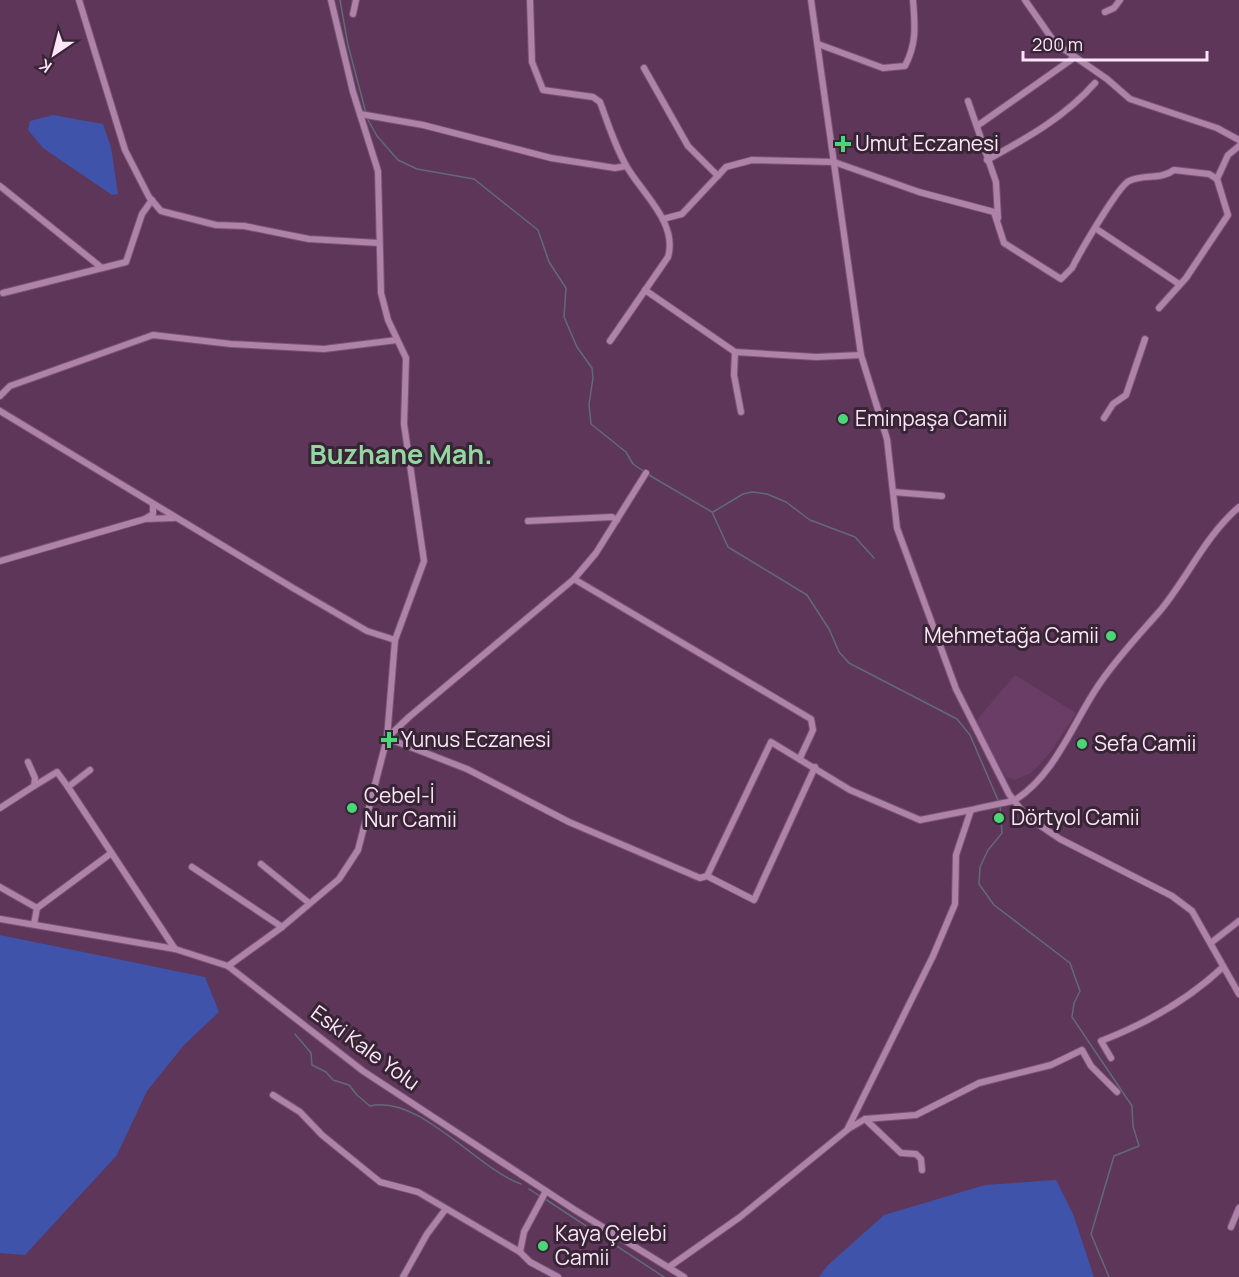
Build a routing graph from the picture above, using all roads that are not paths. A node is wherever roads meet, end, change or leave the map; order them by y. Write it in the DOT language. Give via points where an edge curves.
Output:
graph roads {
  1 [pos="79,0"];
  2 [pos="332,0"];
  3 [pos="356,0"];
  4 [pos="530,0"];
  5 [pos="811,0"];
  6 [pos="913,0"];
  7 [pos="1025,0"];
  8 [pos="1120,0"];
  9 [pos="1104,12"];
  10 [pos="353,14"];
  11 [pos="818,44"];
  12 [pos="1075,57"];
  13 [pos="644,68"];
  14 [pos="1095,83"];
  15 [pos="968,101"];
  16 [pos="360,114"];
  17 [pos="977,126"];
  18 [pos="1239,140"];
  19 [pos="1239,146"];
  20 [pos="987,160"];
  21 [pos="834,162"];
  22 [pos="626,166"];
  23 [pos="718,176"];
  24 [pos="1216,179"];
  25 [pos="0,186"];
  26 [pos="152,200"];
  27 [pos="998,218"];
  28 [pos="663,219"];
  29 [pos="1095,228"];
  30 [pos="379,243"];
  31 [pos="102,268"];
  32 [pos="1179,285"];
  33 [pos="645,290"];
  34 [pos="3,293"];
  35 [pos="1159,308"];
  36 [pos="1145,339"];
  37 [pos="397,340"];
  38 [pos="610,341"];
  39 [pos="735,352"];
  40 [pos="861,354"];
  41 [pos="0,396"];
  42 [pos="741,412"];
  43 [pos="1,413"];
  44 [pos="1104,418"];
  45 [pos="646,473"];
  46 [pos="893,492"];
  47 [pos="942,496"];
  48 [pos="153,504"];
  49 [pos="1239,507"];
  50 [pos="176,518"];
  51 [pos="145,519"];
  52 [pos="617,520"];
  53 [pos="528,521"];
  54 [pos="0,561"];
  55 [pos="574,579"];
  56 [pos="395,640"];
  57 [pos="387,738"];
  58 [pos="800,758"];
  59 [pos="28,762"];
  60 [pos="815,767"];
  61 [pos="90,770"];
  62 [pos="34,786"];
  63 [pos="68,787"];
  64 [pos="1010,801"];
  65 [pos="0,808"];
  66 [pos="971,810"];
  67 [pos="110,854"];
  68 [pos="261,864"];
  69 [pos="192,867"];
  70 [pos="707,876"];
  71 [pos="0,887"];
  72 [pos="309,903"];
  73 [pos="37,908"];
  74 [pos="0,919"];
  75 [pos="1239,921"];
  76 [pos="34,924"];
  77 [pos="282,927"];
  78 [pos="1212,942"];
  79 [pos="175,949"];
  80 [pos="228,966"];
  81 [pos="1223,967"];
  82 [pos="1239,994"];
  83 [pos="1111,1059"];
  84 [pos="1117,1092"];
  85 [pos="273,1095"];
  86 [pos="866,1119"];
  87 [pos="847,1130"];
  88 [pos="922,1170"];
  89 [pos="545,1192"];
  90 [pos="1239,1208"];
  91 [pos="445,1210"];
  92 [pos="1232,1227"];
  93 [pos="520,1252"];
  94 [pos="669,1267"];
  95 [pos="403,1277"];
  96 [pos="558,1277"];
  97 [pos="684,1277"];
  1 -- 26 [label="street" via="105,79 114,122"];
  2 -- 16 [label="street" via="332,13"];
  3 -- 10 [label="street"];
  4 -- 22 [label="street" via="532,62 543,90 593,97 600,102"];
  5 -- 11 [label="street"];
  6 -- 11 [label="street" via="916,34 905,66 883,68"];
  7 -- 12 [label="street" via="1055,43"];
  8 -- 9 [label="street"];
  11 -- 21 [label="street"];
  12 -- 17 [label="street"];
  12 -- 18 [label="street" via="1130,99 1216,128"];
  13 -- 23 [label="street" via="688,146"];
  14 -- 20 [label="street" via="1077,104"];
  15 -- 17 [label="street"];
  16 -- 22 [label="street" via="423,125 551,158 615,168"];
  16 -- 30 [label="street" via="378,171"];
  17 -- 20 [label="street"];
  19 -- 24 [label="street" via="1228,155"];
  20 -- 27 [label="street" via="996,182"];
  21 -- 23 [label="street" via="752,160 726,167"];
  21 -- 27 [label="street" via="918,192 990,210"];
  21 -- 40 [label="street"];
  22 -- 28 [label="street"];
  23 -- 28 [label="street" via="682,214"];
  24 -- 29 [label="street" via="1209,174 1174,170 1167,175 1141,176 1125,183"];
  24 -- 32 [label="street" via="1228,215"];
  25 -- 31 [label="street"];
  26 -- 30 [label="street" via="161,211 216,225"];
  26 -- 31 [label="street" via="142,214 126,262"];
  27 -- 29 [label="street" via="1004,243 1061,279 1072,268"];
  28 -- 33 [label="street" via="670,249"];
  29 -- 32 [label="street"];
  30 -- 37 [label="street" via="381,293"];
  31 -- 34 [label="street"];
  32 -- 35 [label="street"];
  33 -- 38 [label="street"];
  33 -- 39 [label="street"];
  36 -- 44 [label="street" via="1126,395 1113,404"];
  37 -- 41 [label="street" via="324,349 153,335 10,386"];
  37 -- 56 [label="street" via="406,358 404,423 424,561"];
  39 -- 40 [label="street" via="816,357"];
  39 -- 42 [label="street" via="734,375"];
  40 -- 46 [label="street" via="887,439"];
  43 -- 48 [label="street"];
  45 -- 52 [label="street"];
  46 -- 47 [label="street"];
  46 -- 64 [label="street" via="897,528 956,689"];
  48 -- 50 [label="street"];
  48 -- 51 [label="street" via="153,514"];
  49 -- 64 [label="street" via="1098,685 1046,769"];
  50 -- 51 [label="street"];
  50 -- 56 [label="street" via="367,631"];
  51 -- 54 [label="street"];
  52 -- 53 [label="street"];
  52 -- 55 [label="street" via="597,553"];
  55 -- 57 [label="street"];
  55 -- 58 [label="street" via="811,719 813,730"];
  56 -- 57 [label="street"];
  57 -- 70 [label="street" via="467,769 522,800 601,836 700,878"];
  57 -- 72 [label="street" via="358,850 339,879"];
  58 -- 60 [label="street"];
  58 -- 70 [label="street" via="771,742"];
  59 -- 62 [label="street"];
  60 -- 66 [label="street" via="850,790 920,820"];
  60 -- 70 [label="street" via="754,900"];
  61 -- 63 [label="street"];
  62 -- 63 [label="street" via="57,772"];
  62 -- 65 [label="street"];
  63 -- 67 [label="street"];
  64 -- 66 [label="street"];
  64 -- 78 [label="street" via="1060,839 1173,896 1192,911"];
  66 -- 87 [label="street" via="956,855 955,904"];
  67 -- 73 [label="street"];
  67 -- 79 [label="street"];
  68 -- 72 [label="street"];
  69 -- 77 [label="street"];
  71 -- 73 [label="street"];
  72 -- 77 [label="street"];
  73 -- 76 [label="street"];
  74 -- 76 [label="street, Eski Kale Yolu"];
  75 -- 78 [label="street"];
  76 -- 79 [label="street, Eski Kale Yolu"];
  77 -- 80 [label="street"];
  78 -- 81 [label="street"];
  79 -- 80 [label="street, Eski Kale Yolu"];
  80 -- 89 [label="street, Eski Kale Yolu" via="363,1071"];
  81 -- 82 [label="street"];
  81 -- 83 [label="street" via="1199,990 1101,1041"];
  84 -- 86 [label="street" via="1090,1066 1082,1050 1051,1065 979,1083 916,1115"];
  85 -- 91 [label="street" via="300,1112 380,1182 418,1191"];
  86 -- 87 [label="street"];
  86 -- 88 [label="street" via="902,1153 916,1154"];
  87 -- 94 [label="street" via="740,1217"];
  89 -- 93 [label="street" via="524,1232"];
  89 -- 94 [label="street, Eski Kale Yolu"];
  90 -- 92 [label="street"];
  91 -- 93 [label="street"];
  91 -- 95 [label="street"];
  93 -- 96 [label="street"];
  94 -- 97 [label="street, Eski Kale Yolu"];
}
